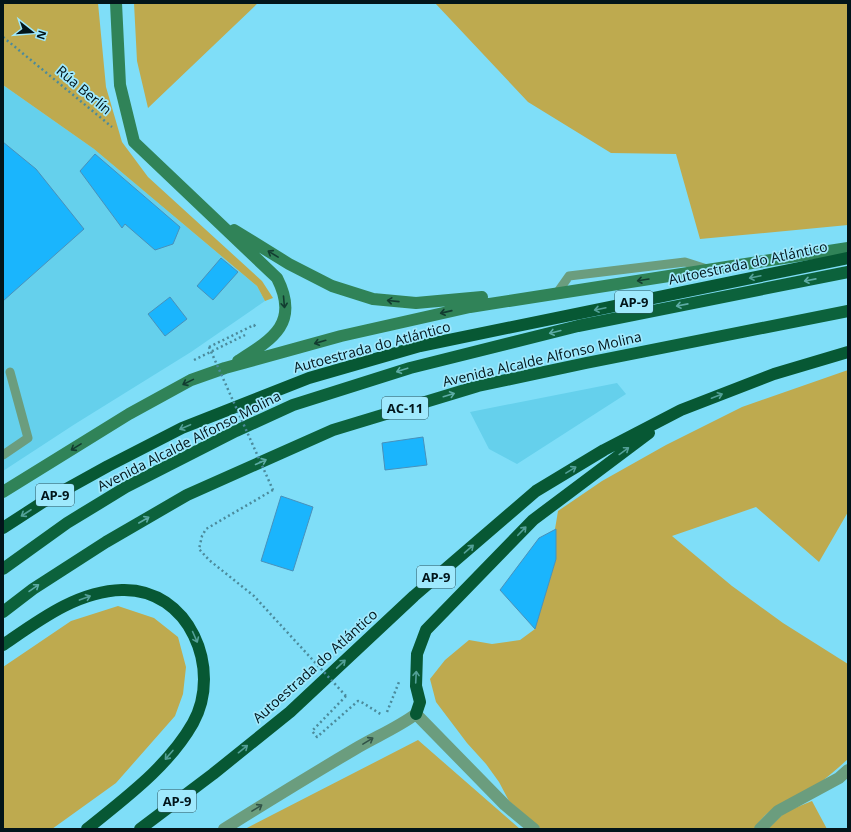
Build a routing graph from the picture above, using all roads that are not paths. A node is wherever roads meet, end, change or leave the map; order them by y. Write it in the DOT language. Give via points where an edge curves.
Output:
graph roads {
  1 [pos="116,3"];
  2 [pos="217,220"];
  3 [pos="848,248"];
  4 [pos="848,258"];
  5 [pos="848,272"];
  6 [pos="557,293"];
  7 [pos="848,311"];
  8 [pos="848,352"];
  9 [pos="225,368"];
  10 [pos="10,372"];
  11 [pos="681,410"];
  12 [pos="3,455"];
  13 [pos="3,492"];
  14 [pos="3,528"];
  15 [pos="3,569"];
  16 [pos="3,612"];
  17 [pos="3,645"];
  18 [pos="416,714"];
  19 [pos="848,770"];
  20 [pos="87,829"];
  21 [pos="140,829"];
  22 [pos="224,829"];
  23 [pos="534,829"];
  24 [pos="760,829"];
  1 -- 2 [label="main road" via="120,85 134,142"];
  6 -- 2 [label="main road, one-way" via="521,291 489,297 416,303 373,299 332,286 289,264"];
  2 -- 9 [label="main road, one-way" via="277,278 285,303 281,327 276,334 258,349"];
  3 -- 6 [label="main road, one-way"];
  4 -- 14 [label="highway, Autoestrada do Atlántico / AP-9, one-way" via="420,346 308,378 182,428 43,502"];
  5 -- 15 [label="highway, Avenida Alcalde Alfonso Molina / AC-11, one-way" via="578,326 410,368 293,405 126,487"];
  6 -- 9 [label="main road, one-way" via="470,307 341,336"];
  16 -- 7 [label="highway, Avenida Alcalde Alfonso Molina / AC-11, one-way" via="33,589 106,542 187,495 333,430 478,386"];
  11 -- 8 [label="highway, Autoestrada do Atlántico / AP-9, one-way" via="774,374"];
  9 -- 13 [label="main road, one-way" via="191,380 129,414"];
  10 -- 12 [label="lane" via="28,438"];
  18 -- 11 [label="highway, one-way" via="420,702 416,686 417,654 426,630 533,520"];
  21 -- 11 [label="highway, Autoestrada do Atlántico / AP-9, one-way" via="290,712 414,596 536,492 604,450"];
  17 -- 20 [label="highway, one-way" via="55,611 86,597 121,590 135,590 148,594 171,606 186,621 197,640 205,677 204,692 193,722 170,754 140,785"];
  22 -- 18 [label="street, one-way" via="378,735 400,726"];
  18 -- 23 [label="street" via="505,805"];
  19 -- 24 [label="street" via="839,778 778,811"];
}
